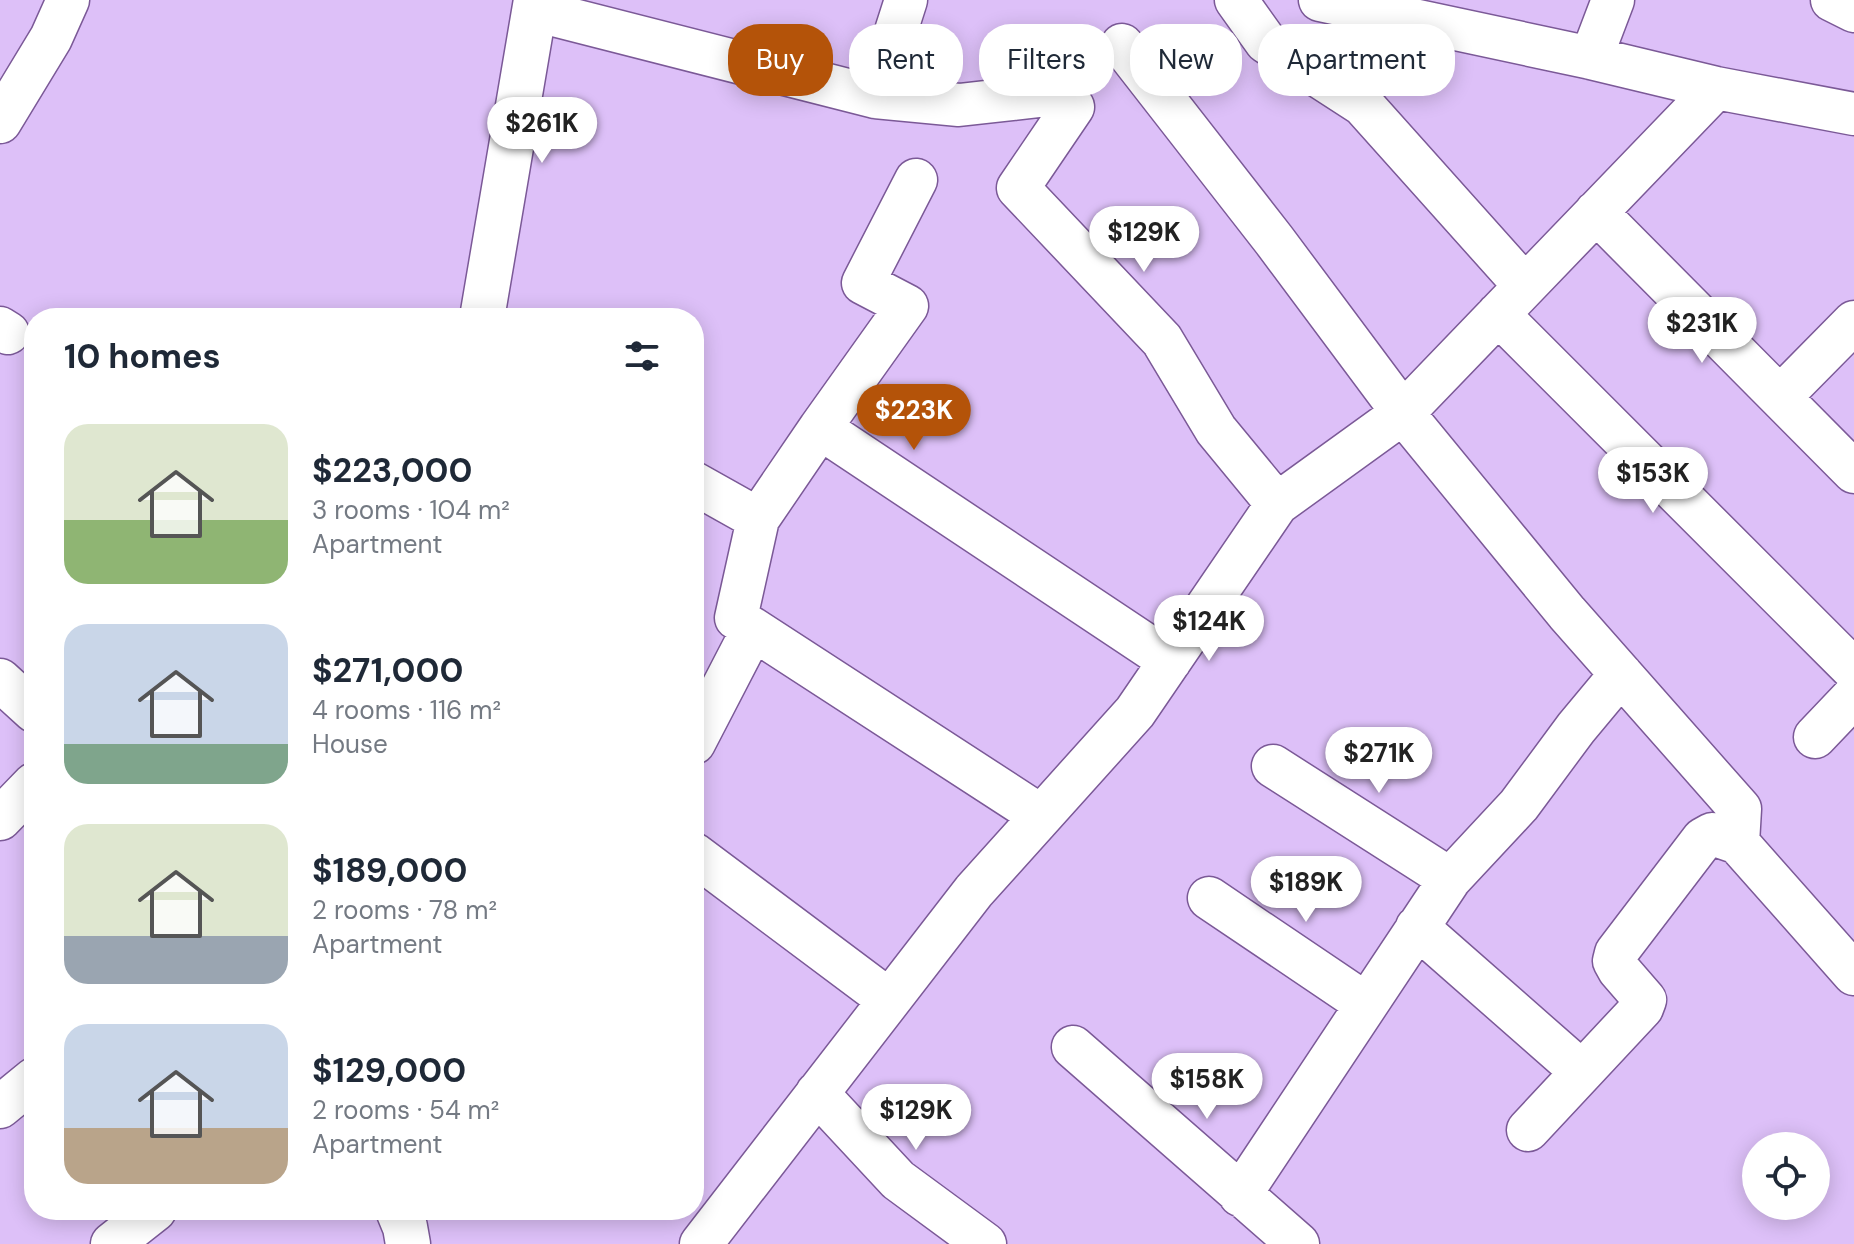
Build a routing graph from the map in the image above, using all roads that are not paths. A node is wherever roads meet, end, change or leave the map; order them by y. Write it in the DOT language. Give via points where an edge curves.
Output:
graph roads {
  1 [pos="68,0"];
  2 [pos="906,0"];
  3 [pos="1236,0"];
  4 [pos="1320,0"];
  5 [pos="1613,0"];
  6 [pos="1832,0"];
  7 [pos="535,5"];
  8 [pos="1854,11"];
  9 [pos="1122,45"];
  10 [pos="1591,58"];
  11 [pos="1716,88"];
  12 [pos="875,97"];
  13 [pos="1854,114"];
  14 [pos="0,122"];
  15 [pos="916,180"];
  16 [pos="1596,212"];
  17 [pos="1511,300"];
  18 [pos="484,308"];
  19 [pos="1854,322"];
  20 [pos="1780,397"];
  21 [pos="1403,413"];
  22 [pos="820,428"];
  23 [pos="1854,472"];
  24 [pos="704,489"];
  25 [pos="1277,504"];
  26 [pos="758,519"];
  27 [pos="753,629"];
  28 [pos="1170,661"];
  29 [pos="1854,670"];
  30 [pos="1621,674"];
  31 [pos="0,680"];
  32 [pos="1854,696"];
  33 [pos="24,702"];
  34 [pos="704,724"];
  35 [pos="1815,737"];
  36 [pos="1273,766"];
  37 [pos="24,794"];
  38 [pos="1041,816"];
  39 [pos="0,819"];
  40 [pos="1738,843"];
  41 [pos="704,861"];
  42 [pos="1450,879"];
  43 [pos="1209,898"];
  44 [pos="1417,927"];
  45 [pos="1854,974"];
  46 [pos="889,1000"];
  47 [pos="1366,1004"];
  48 [pos="1073,1047"];
  49 [pos="1582,1072"];
  50 [pos="24,1087"];
  51 [pos="817,1093"];
  52 [pos="0,1107"];
  53 [pos="1528,1130"];
  54 [pos="1240,1195"];
  55 [pos="142,1220"];
  56 [pos="402,1220"];
  57 [pos="112,1244"];
  58 [pos="408,1244"];
  59 [pos="701,1244"];
  60 [pos="985,1244"];
  61 [pos="1298,1244"];
  1 -- 14 [label="street"];
  2 -- 12 [label="street"];
  3 -- 17 [label="street" via="1266,42 1363,105"];
  4 -- 10 [label="street"];
  5 -- 10 [label="street"];
  6 -- 8 [label="street"];
  7 -- 12 [label="street"];
  7 -- 18 [label="main road"];
  9 -- 21 [label="street"];
  10 -- 11 [label="street"];
  11 -- 13 [label="street"];
  11 -- 16 [label="street"];
  12 -- 25 [label="street" via="959,105 1057,94 1073,107 1018,188 1162,340 1216,430"];
  15 -- 22 [label="street" via="863,283 907,306"];
  16 -- 17 [label="street"];
  16 -- 20 [label="street"];
  17 -- 21 [label="street"];
  17 -- 29 [label="street"];
  19 -- 20 [label="street"];
  20 -- 23 [label="street"];
  21 -- 25 [label="street"];
  21 -- 30 [label="street"];
  22 -- 26 [label="street"];
  22 -- 28 [label="street"];
  24 -- 26 [label="street"];
  25 -- 28 [label="street"];
  26 -- 27 [label="street" via="736,618"];
  27 -- 34 [label="street"];
  27 -- 38 [label="street"];
  28 -- 38 [label="street" via="1135,712"];
  30 -- 40 [label="street" via="1740,809"];
  30 -- 42 [label="street" via="1519,805"];
  31 -- 33 [label="street"];
  32 -- 35 [label="street"];
  36 -- 42 [label="street"];
  37 -- 39 [label="street"];
  38 -- 46 [label="street"];
  40 -- 45 [label="street"];
  40 -- 49 [label="street" via="1712,834 1703,839 1616,953 1619,970 1645,1000"];
  41 -- 46 [label="street"];
  42 -- 44 [label="street"];
  43 -- 47 [label="street"];
  44 -- 47 [label="street"];
  44 -- 49 [label="street"];
  46 -- 51 [label="street"];
  47 -- 54 [label="street"];
  48 -- 54 [label="street"];
  49 -- 53 [label="street"];
  50 -- 52 [label="street"];
  51 -- 59 [label="street"];
  51 -- 60 [label="street" via="898,1180"];
  54 -- 61 [label="street"];
  55 -- 57 [label="street"];
  56 -- 58 [label="main road"];
}
